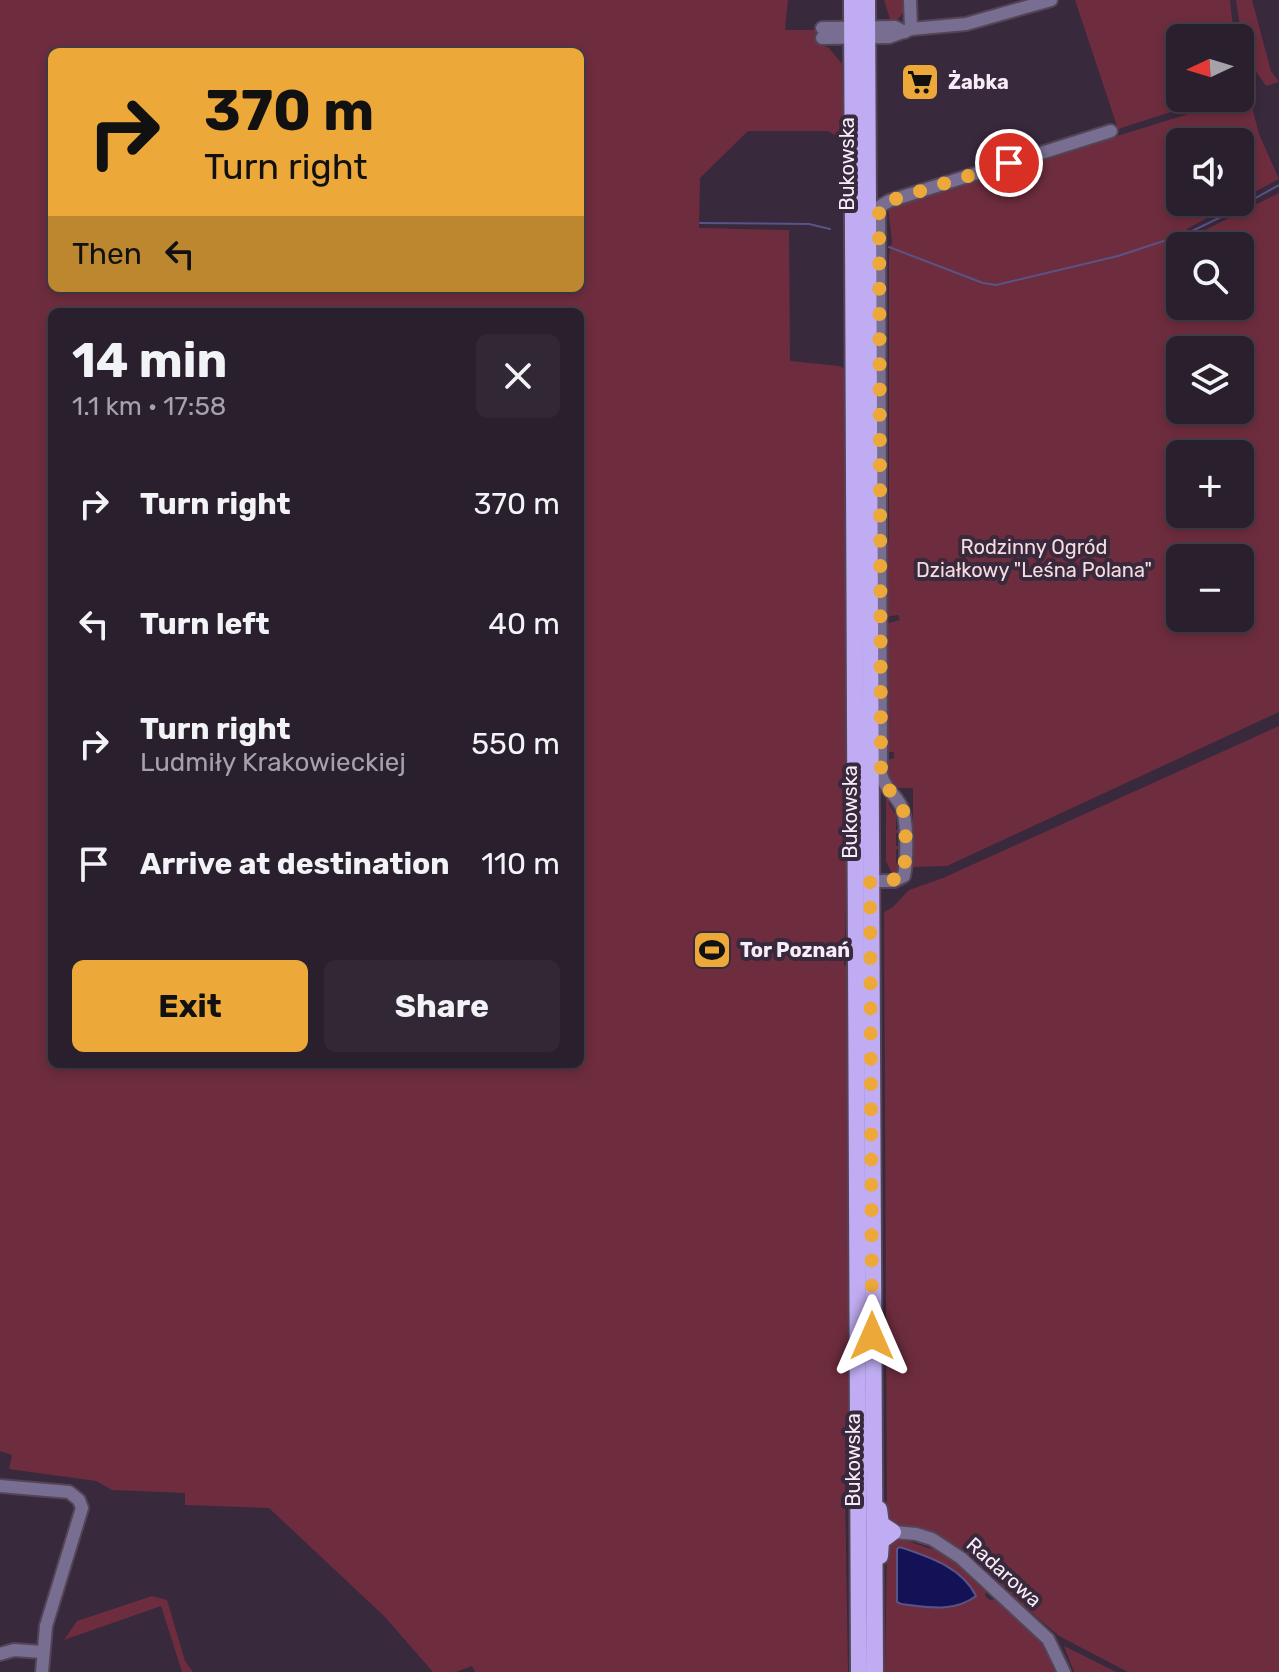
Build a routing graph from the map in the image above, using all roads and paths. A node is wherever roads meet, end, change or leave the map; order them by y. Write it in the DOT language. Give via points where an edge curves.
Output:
graph roads {
  1 [pos="852,0"];
  2 [pos="867,0"];
  3 [pos="910,0"];
  4 [pos="1051,0"];
  5 [pos="908,30"];
  6 [pos="822,33"];
  7 [pos="859,33"];
  8 [pos="1111,131"];
  9 [pos="863,881"];
  10 [pos="873,1364"];
  11 [pos="0,1486"];
  12 [pos="866,1492"];
  13 [pos="893,1532"];
  14 [pos="874,1629"];
  15 [pos="42,1652"];
  16 [pos="0,1654"];
  17 [pos="42,1672"];
  18 [pos="859,1672"];
  19 [pos="875,1672"];
  20 [pos="1064,1672"];
  1 -- 7 [label="main road, Bukowska"];
  2 -- 7 [label="main road, Bukowska"];
  3 -- 5 [label="street"];
  4 -- 5 [label="street" via="966,24"];
  5 -- 7 [label="street" via="894,36"];
  6 -- 7 [label="street"];
  7 -- 9 [label="main road, Bukowska"];
  8 -- 9 [label="street" via="879,207 881,774 904,815 905,867 901,879"];
  9 -- 10 [label="main road, Bukowska"];
  9 -- 12 [label="main road, Bukowska"];
  10 -- 12 [label="main road, Bukowska"];
  10 -- 13 [label="main road" via="879,1392 879,1520"];
  11 -- 15 [label="street" via="69,1492 82,1508"];
  12 -- 14 [label="main road, Bukowska"];
  12 -- 18 [label="main road, Bukowska"];
  13 -- 14 [label="main road" via="880,1544"];
  13 -- 20 [label="street, Radarowa" via="932,1539 961,1558 1048,1639"];
  14 -- 19 [label="main road, Bukowska"];
  15 -- 16 [label="street"];
  15 -- 17 [label="street"];
}
